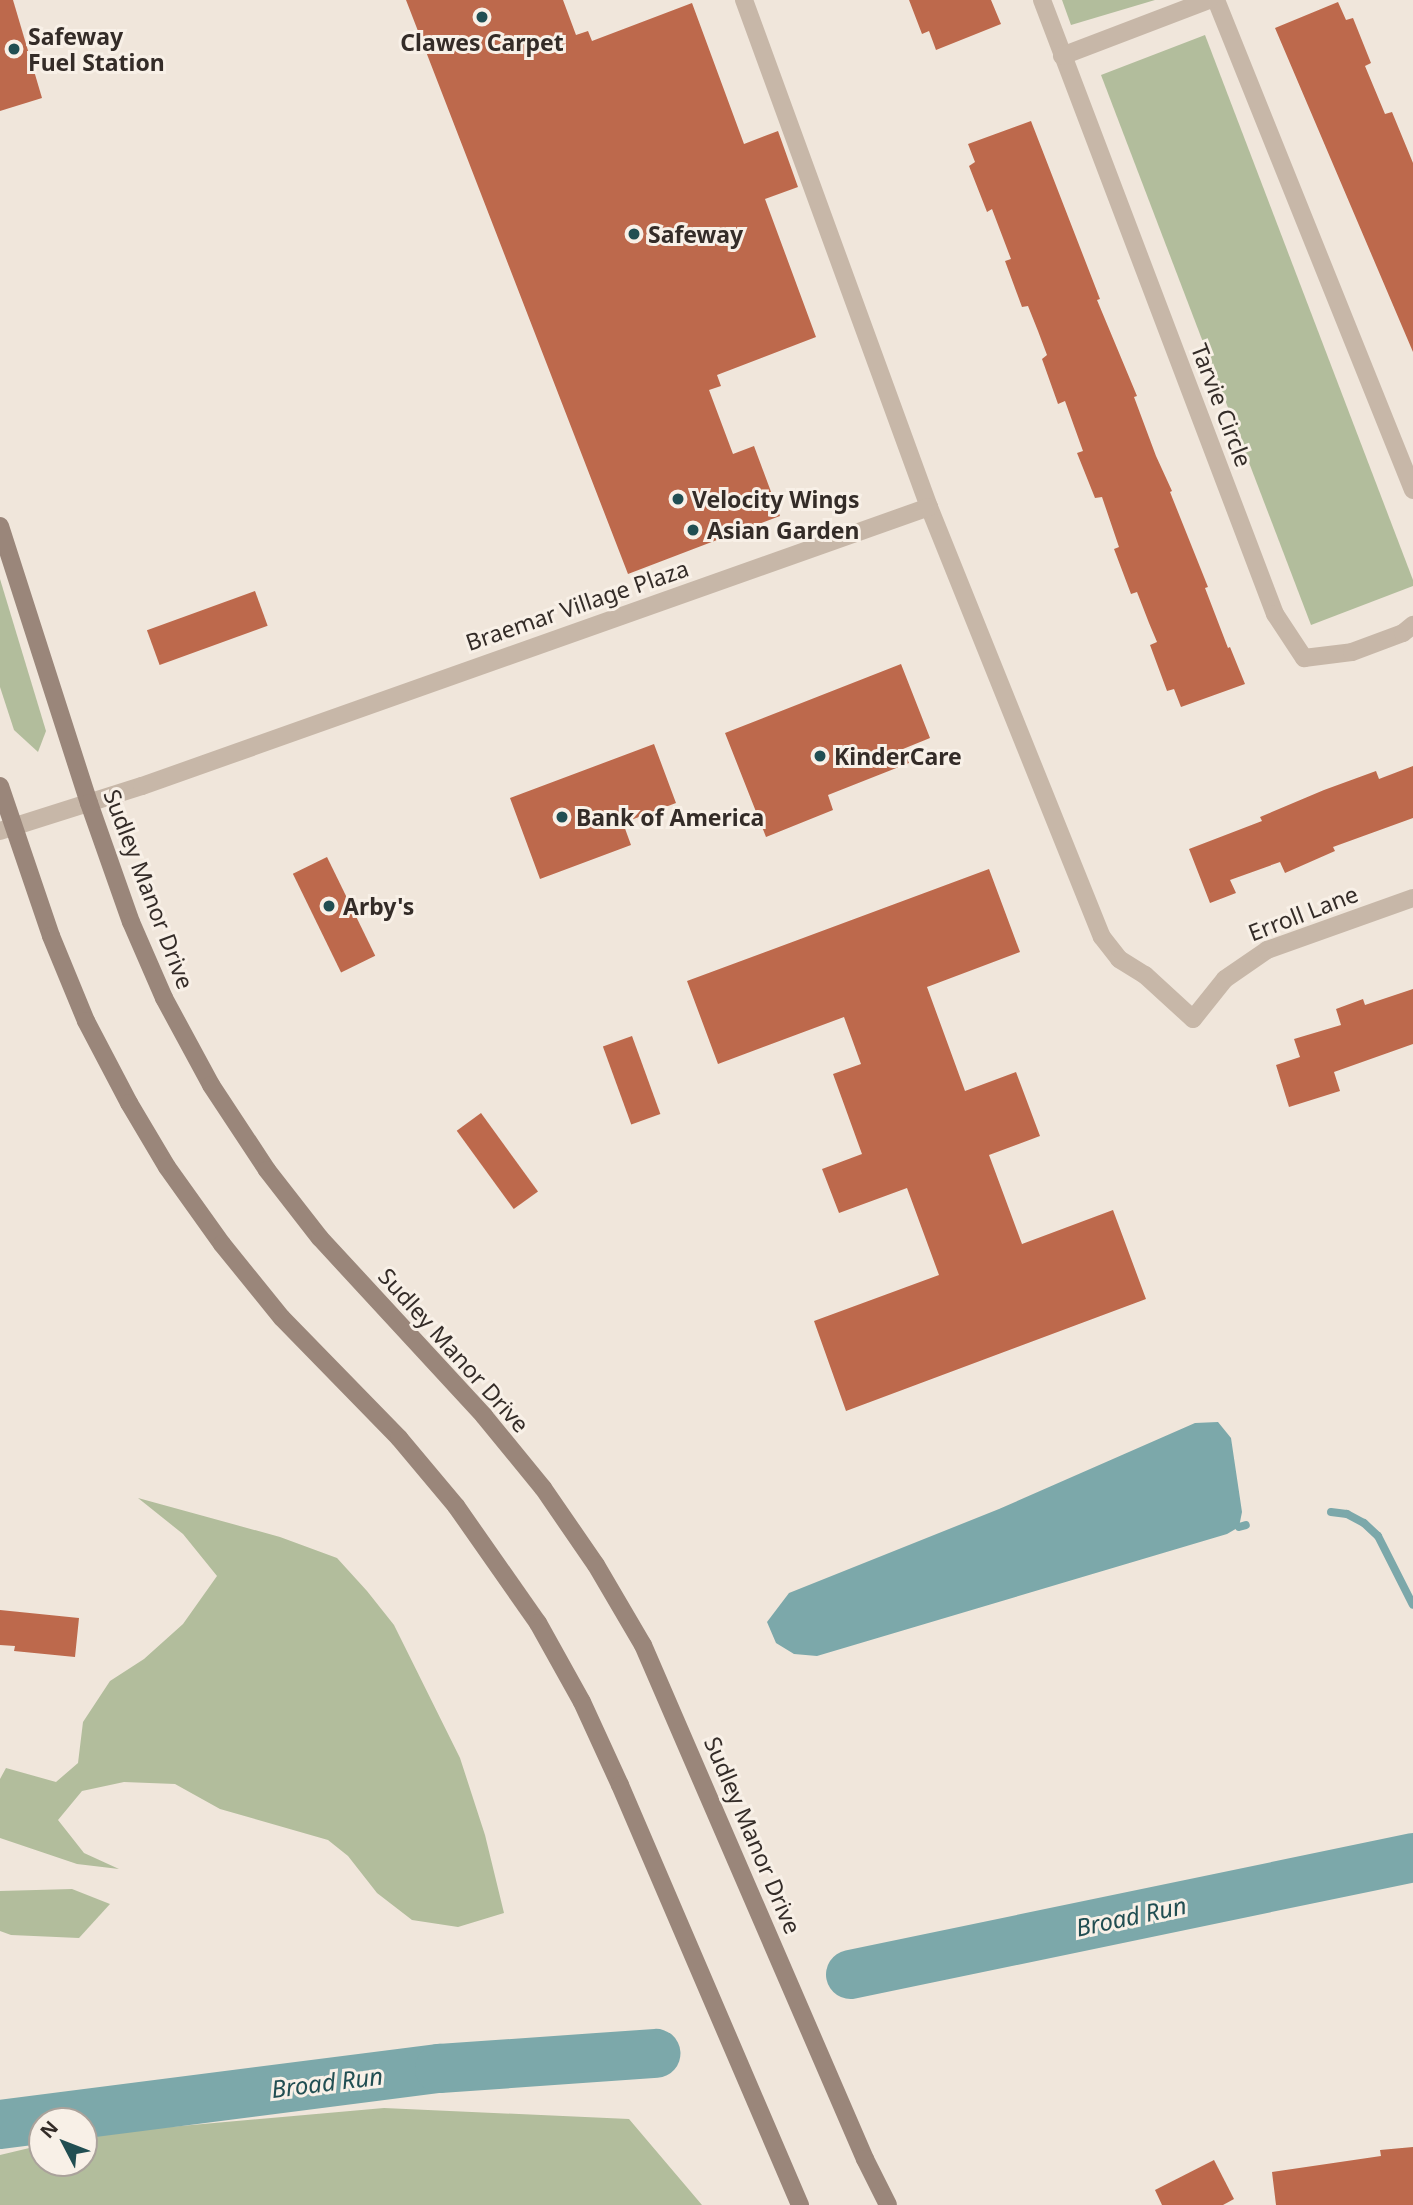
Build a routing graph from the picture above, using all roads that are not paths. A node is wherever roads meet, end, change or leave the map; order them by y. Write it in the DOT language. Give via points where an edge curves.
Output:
graph roads {
  1 [pos="744,0"];
  2 [pos="1042,0"];
  3 [pos="1209,0"];
  4 [pos="1216,0"];
  5 [pos="1062,56"];
  6 [pos="1413,490"];
  7 [pos="929,507"];
  8 [pos="0,526"];
  9 [pos="1413,625"];
  10 [pos="0,786"];
  11 [pos="89,803"];
  12 [pos="7,829"];
  13 [pos="1413,898"];
  14 [pos="800,2205"];
  15 [pos="888,2205"];
  1 -- 7 [label="street"];
  2 -- 5 [label="street, Tarvie Circle"];
  3 -- 5 [label="street"];
  4 -- 6 [label="street"];
  5 -- 9 [label="street, Tarvie Circle" via="1275,614 1304,658 1352,652"];
  7 -- 11 [label="street, Braemar Village Plaza"];
  7 -- 13 [label="street, Erroll Lane" via="1102,937 1119,959 1145,975 1193,1019 1225,979 1267,950"];
  8 -- 11 [label="main road, Sudley Manor Drive"];
  10 -- 12 [label="main road"];
  11 -- 12 [label="street, Braemar Village Plaza"];
  11 -- 15 [label="main road, Sudley Manor Drive" via="153,973 211,1086 320,1238 484,1416 542,1488 596,1564 643,1644"];
  12 -- 14 [label="main road" via="86,1021 167,1167 282,1318 399,1438 456,1506 538,1623 582,1702 620,1785"];
}
